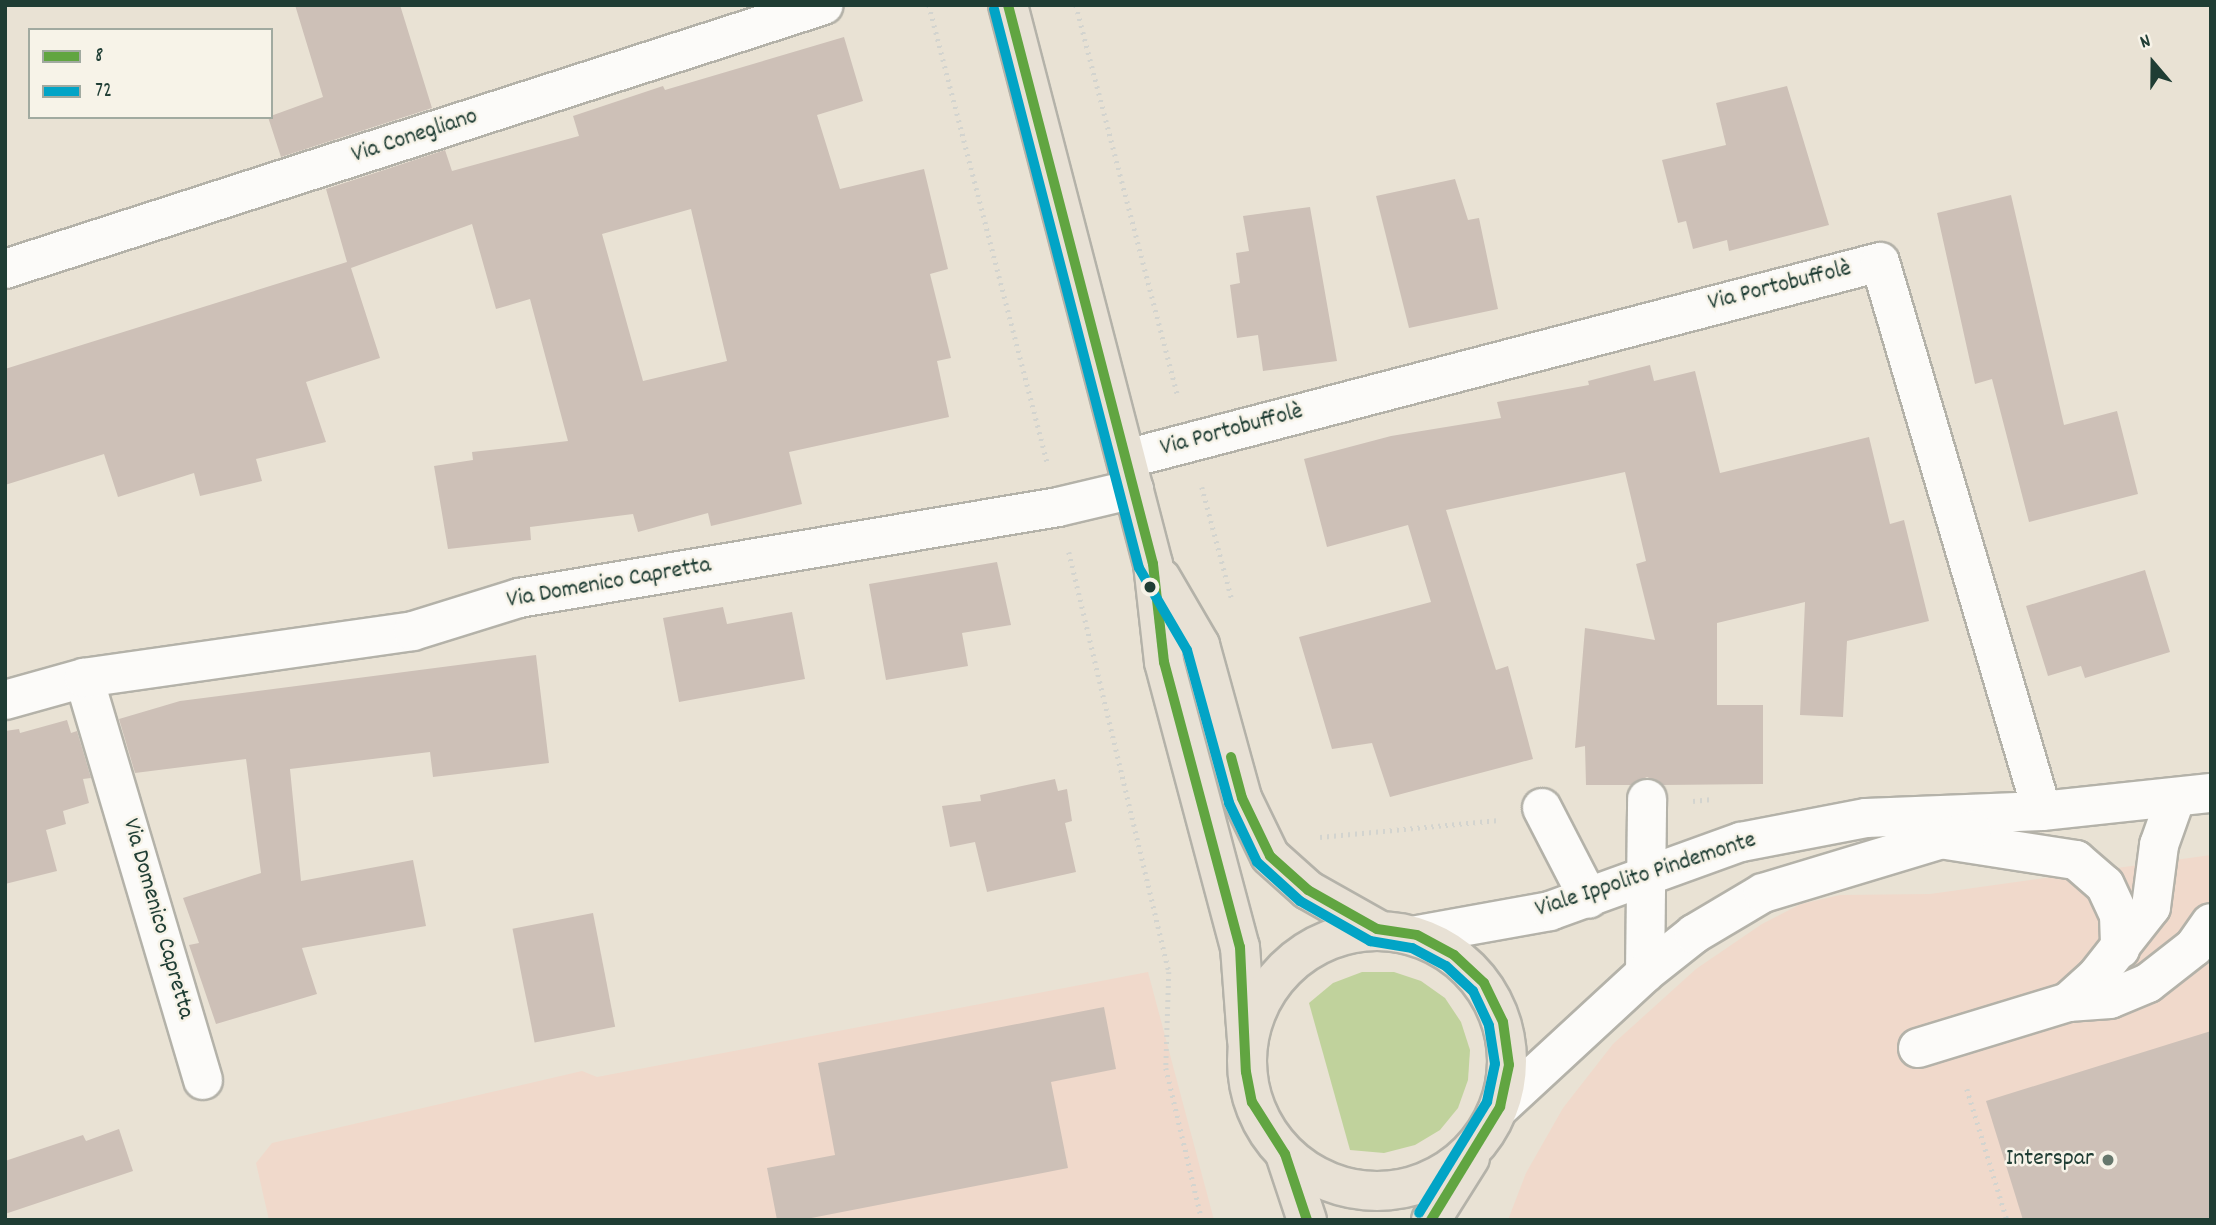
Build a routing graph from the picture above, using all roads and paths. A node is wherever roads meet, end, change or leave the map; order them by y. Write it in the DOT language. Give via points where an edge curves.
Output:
graph roads {
  1 [pos="824,5"];
  2 [pos="929,5"];
  3 [pos="1008,5"];
  4 [pos="1076,5"];
  5 [pos="5,269"];
  6 [pos="1190,442"];
  7 [pos="1130,474"];
  8 [pos="1058,507"];
  9 [pos="1153,564"];
  10 [pos="1232,603"];
  11 [pos="84,678"];
  12 [pos="5,700"];
  13 [pos="2193,795"];
  14 [pos="1720,799"];
  15 [pos="1647,802"];
  16 [pos="2042,811"];
  17 [pos="1544,812"];
  18 [pos="1315,836"];
  19 [pos="1938,839"];
  20 [pos="1646,879"];
  21 [pos="1589,899"];
  22 [pos="2211,923"];
  23 [pos="1377,929"];
  24 [pos="1417,935"];
  25 [pos="2120,949"];
  26 [pos="1645,973"];
  27 [pos="2068,1002"];
  28 [pos="1247,1041"];
  29 [pos="1919,1048"];
  30 [pos="203,1080"];
  31 [pos="1967,1089"];
  32 [pos="1500,1107"];
  33 [pos="1478,1144"];
  34 [pos="1285,1154"];
  35 [pos="1202,1220"];
  36 [pos="1307,1220"];
  37 [pos="1432,1220"];
  38 [pos="2007,1220"];
  1 -- 5 [label="street, Via Conegliano"];
  2 -- 8 [label="path"];
  3 -- 7 [label="main road"];
  4 -- 6 [label="path"];
  6 -- 7 [label="street, Via Portobuffolè"];
  6 -- 10 [label="path"];
  6 -- 16 [label="street, Via Portobuffolè" via="1880,262"];
  7 -- 8 [label="street, Via Domenico Capretta"];
  7 -- 9 [label="main road"];
  8 -- 11 [label="street, Via Domenico Capretta" via="519,598 413,631"];
  8 -- 35 [label="path" via="1169,972 1166,1068"];
  9 -- 23 [label="main road" via="1200,645 1242,798 1270,856 1308,890"];
  9 -- 28 [label="main road" via="1164,662 1240,947"];
  11 -- 12 [label="street, Via Domenico Capretta"];
  11 -- 30 [label="street, Via Domenico Capretta"];
  13 -- 16 [label="street, Viale Ippolito Pindemonte"];
  13 -- 25 [label="street" via="2159,845 2151,907"];
  14 -- 15 [label="path"];
  15 -- 20 [label="street"];
  16 -- 19 [label="street, Viale Ippolito Pindemonte"];
  16 -- 20 [label="street, Viale Ippolito Pindemonte" via="1866,818 1741,842"];
  17 -- 18 [label="path"];
  17 -- 21 [label="street"];
  19 -- 25 [label="street" via="2076,860 2105,886 2119,915"];
  19 -- 26 [label="street, Viale Ippolito Pindemonte" via="1763,893 1694,934"];
  20 -- 21 [label="street, Viale Ippolito Pindemonte"];
  20 -- 26 [label="street"];
  21 -- 24 [label="street, Viale Ippolito Pindemonte" via="1550,911"];
  22 -- 27 [label="street" via="2194,947 2148,983 2110,999"];
  23 -- 24 [label="main road"];
  23 -- 28 [label="main road" via="1340,934 1306,951 1278,975 1264,995"];
  24 -- 32 [label="main road" via="1454,955 1484,983 1503,1022 1509,1065"];
  25 -- 27 [label="street"];
  26 -- 32 [label="street, Viale Ippolito Pindemonte"];
  27 -- 29 [label="street"];
  28 -- 34 [label="main road" via="1252,1102"];
  31 -- 38 [label="path"];
  32 -- 33 [label="main road"];
  33 -- 34 [label="main road" via="1445,1172 1405,1189 1373,1191 1320,1180"];
  33 -- 37 [label="main road"];
  34 -- 36 [label="main road"];
}
